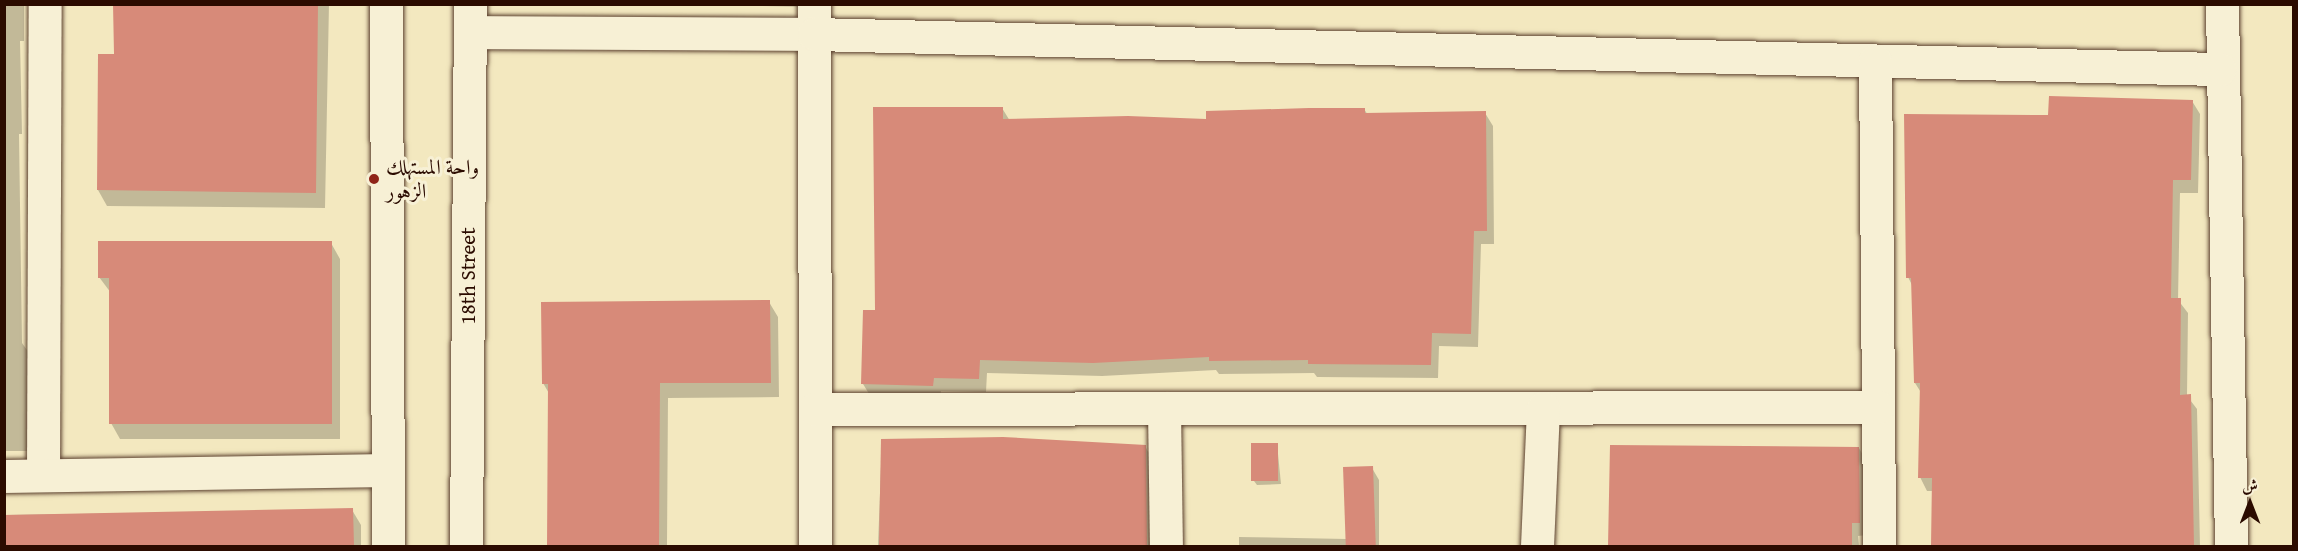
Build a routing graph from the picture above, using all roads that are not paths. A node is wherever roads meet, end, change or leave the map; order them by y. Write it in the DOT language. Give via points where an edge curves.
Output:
graph roads {
  1 [pos="45,4"];
  2 [pos="386,4"];
  3 [pos="2222,4"];
  4 [pos="470,18"];
  5 [pos="814,20"];
  6 [pos="1875,61"];
  7 [pos="2220,69"];
  8 [pos="1878,407"];
  9 [pos="1164,408"];
  10 [pos="1542,408"];
  11 [pos="814,409"];
  12 [pos="387,470"];
  13 [pos="43,475"];
  14 [pos="4,476"];
  15 [pos="388,546"];
  16 [pos="466,546"];
  17 [pos="815,546"];
  18 [pos="1166,546"];
  19 [pos="1537,546"];
  20 [pos="1879,546"];
  21 [pos="2231,546"];
  1 -- 13 [label="street"];
  2 -- 12 [label="street"];
  3 -- 7 [label="street"];
  4 -- 5 [label="street"];
  4 -- 16 [label="street, 18th Street"];
  5 -- 6 [label="street"];
  5 -- 11 [label="street"];
  6 -- 7 [label="street"];
  6 -- 8 [label="street"];
  7 -- 21 [label="street"];
  8 -- 10 [label="street"];
  8 -- 20 [label="street"];
  9 -- 10 [label="street"];
  9 -- 11 [label="street"];
  9 -- 18 [label="street"];
  10 -- 19 [label="street"];
  11 -- 17 [label="street"];
  12 -- 13 [label="street"];
  12 -- 15 [label="street"];
  13 -- 14 [label="street"];
}
